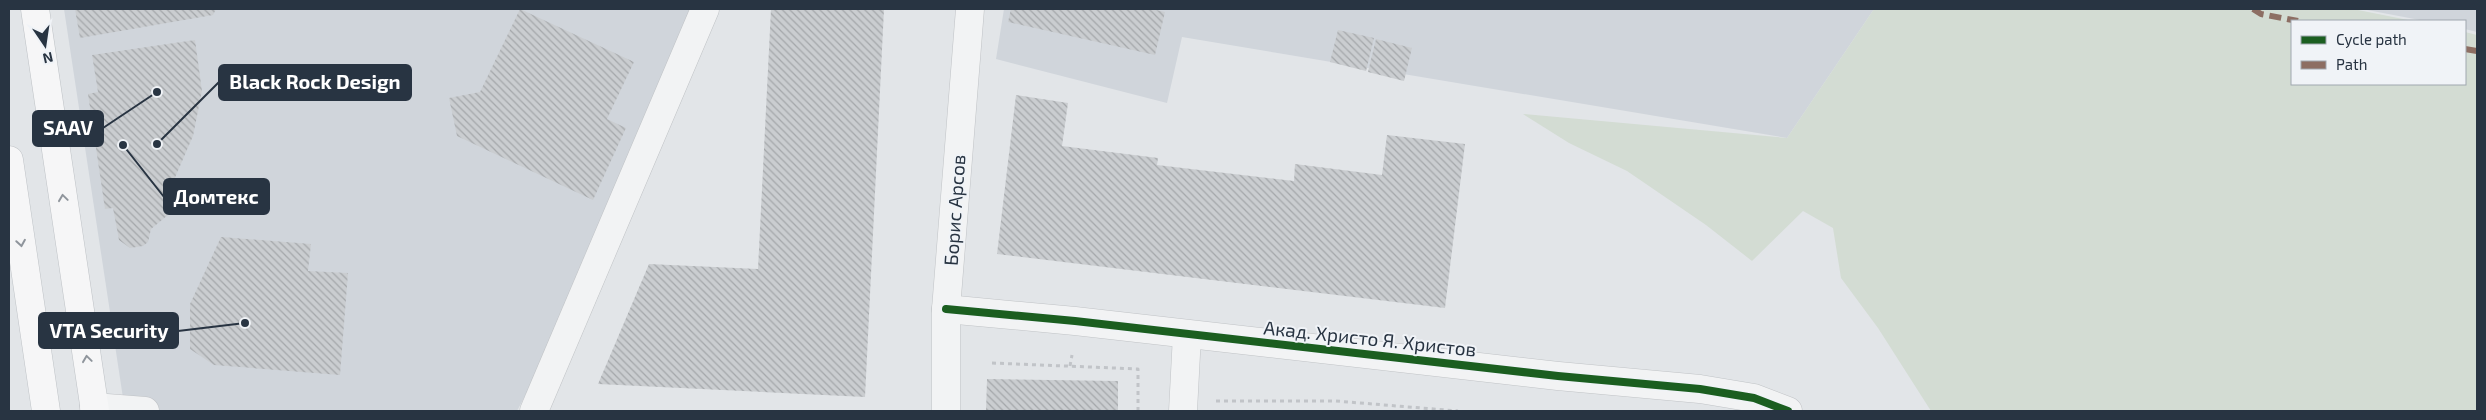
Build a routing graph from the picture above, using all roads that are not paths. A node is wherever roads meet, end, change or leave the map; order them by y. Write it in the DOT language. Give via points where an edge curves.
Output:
graph roads {
  1 [pos="35,9"];
  2 [pos="705,9"];
  3 [pos="970,9"];
  4 [pos="9,160"];
  5 [pos="946,309"];
  6 [pos="1187,335"];
  7 [pos="1195,406"];
  8 [pos="94,409"];
  9 [pos="46,411"];
  10 [pos="145,411"];
  11 [pos="534,411"];
  12 [pos="946,411"];
  13 [pos="1788,411"];
  8 -- 1 [label="main road, one-way"];
  2 -- 11 [label="street"];
  3 -- 5 [label="street, Борис Арсов"];
  4 -- 9 [label="main road, one-way"];
  5 -- 6 [label="street, Акад. Христо Я. Христов"];
  5 -- 12 [label="street, Борис Арсов"];
  6 -- 7 [label="street"];
  6 -- 13 [label="street, Акад. Христо Я. Христов" via="1700,389 1754,398"];
  8 -- 10 [label="street"];
}
